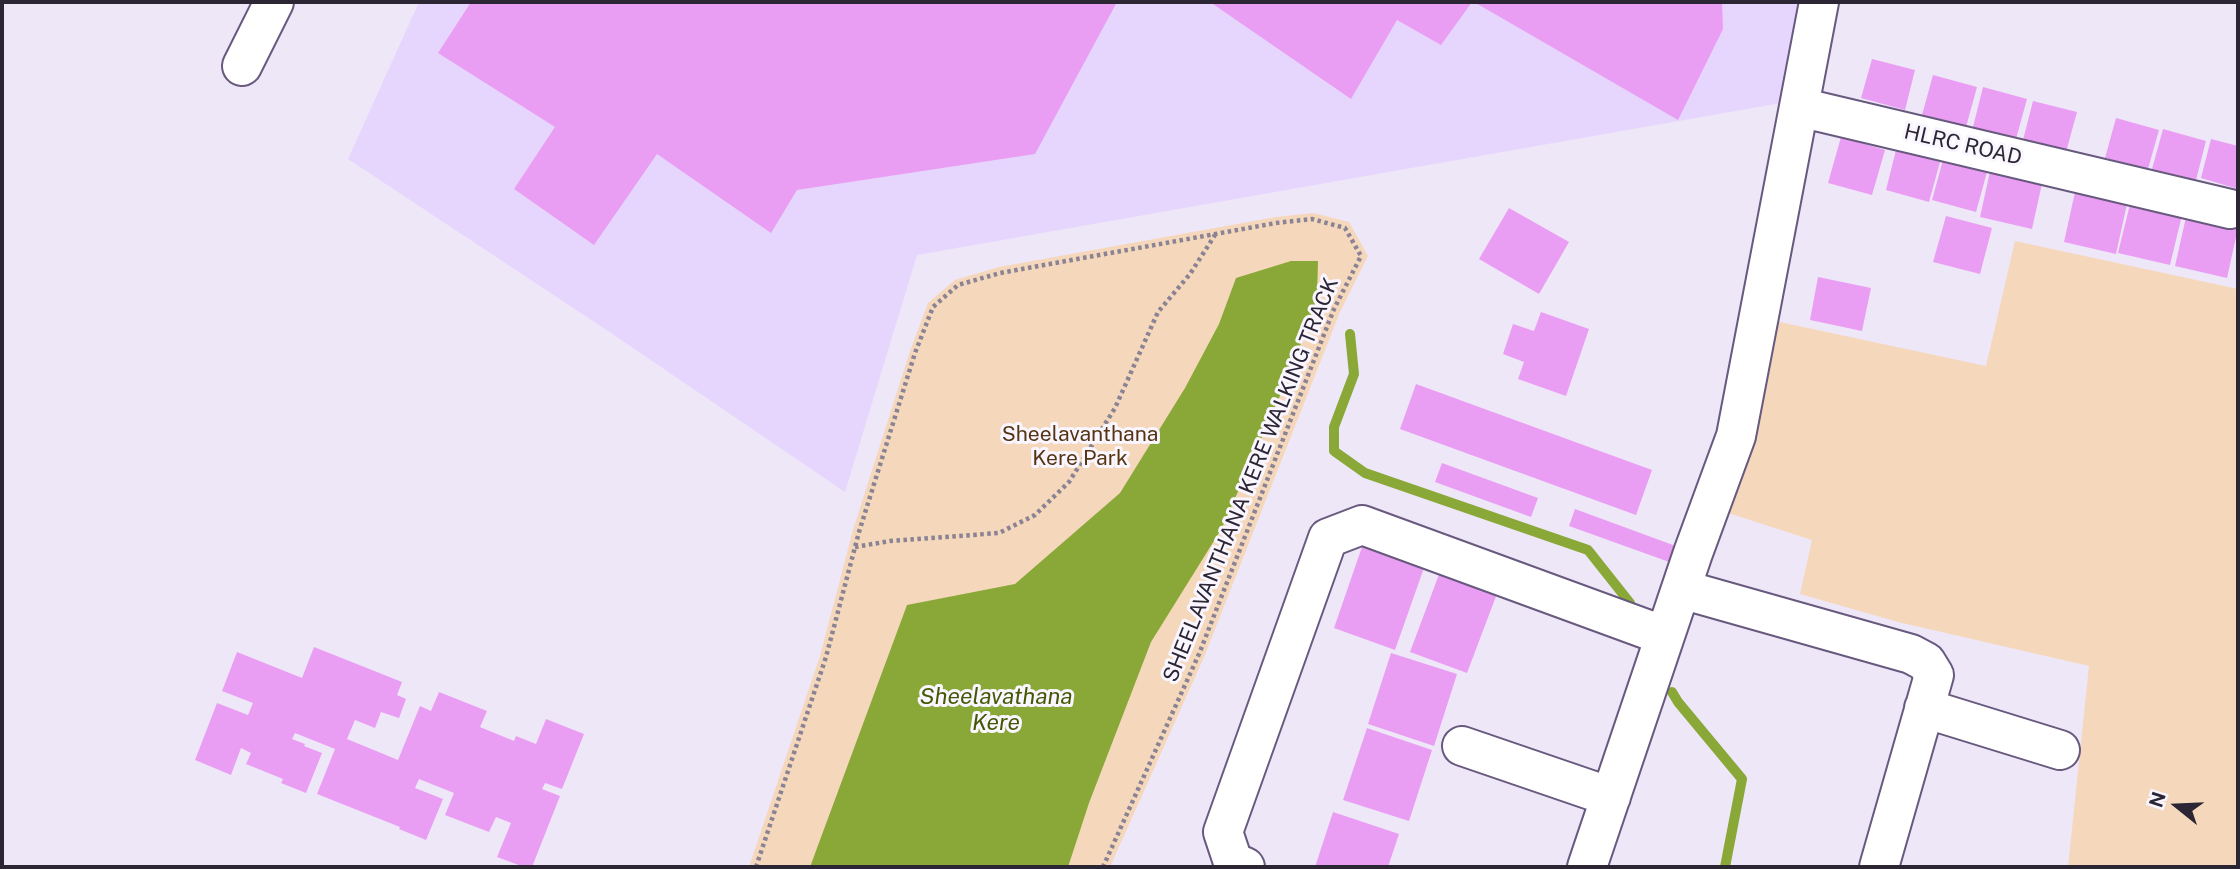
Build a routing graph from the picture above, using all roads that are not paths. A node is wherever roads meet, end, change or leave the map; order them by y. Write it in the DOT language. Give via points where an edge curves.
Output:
graph roads {
  1 [pos="274,2"];
  2 [pos="1819,2"];
  3 [pos="242,65"];
  4 [pos="1799,107"];
  5 [pos="2230,209"];
  6 [pos="1681,589"];
  7 [pos="1665,636"];
  8 [pos="1924,708"];
  9 [pos="1462,746"];
  10 [pos="2060,750"];
  11 [pos="1611,797"];
  12 [pos="1245,867"];
  13 [pos="1587,867"];
  14 [pos="1879,867"];
  1 -- 3 [label="street"];
  2 -- 4 [label="street"];
  4 -- 5 [label="street, HLRC ROAD"];
  4 -- 6 [label="street" via="1736,436"];
  6 -- 7 [label="street"];
  6 -- 8 [label="street" via="1911,654 1926,662 1934,674"];
  7 -- 11 [label="street"];
  7 -- 12 [label="street" via="1362,525 1328,538 1223,832 1233,862"];
  8 -- 10 [label="street"];
  8 -- 14 [label="street"];
  9 -- 11 [label="street"];
  11 -- 13 [label="street"];
}
